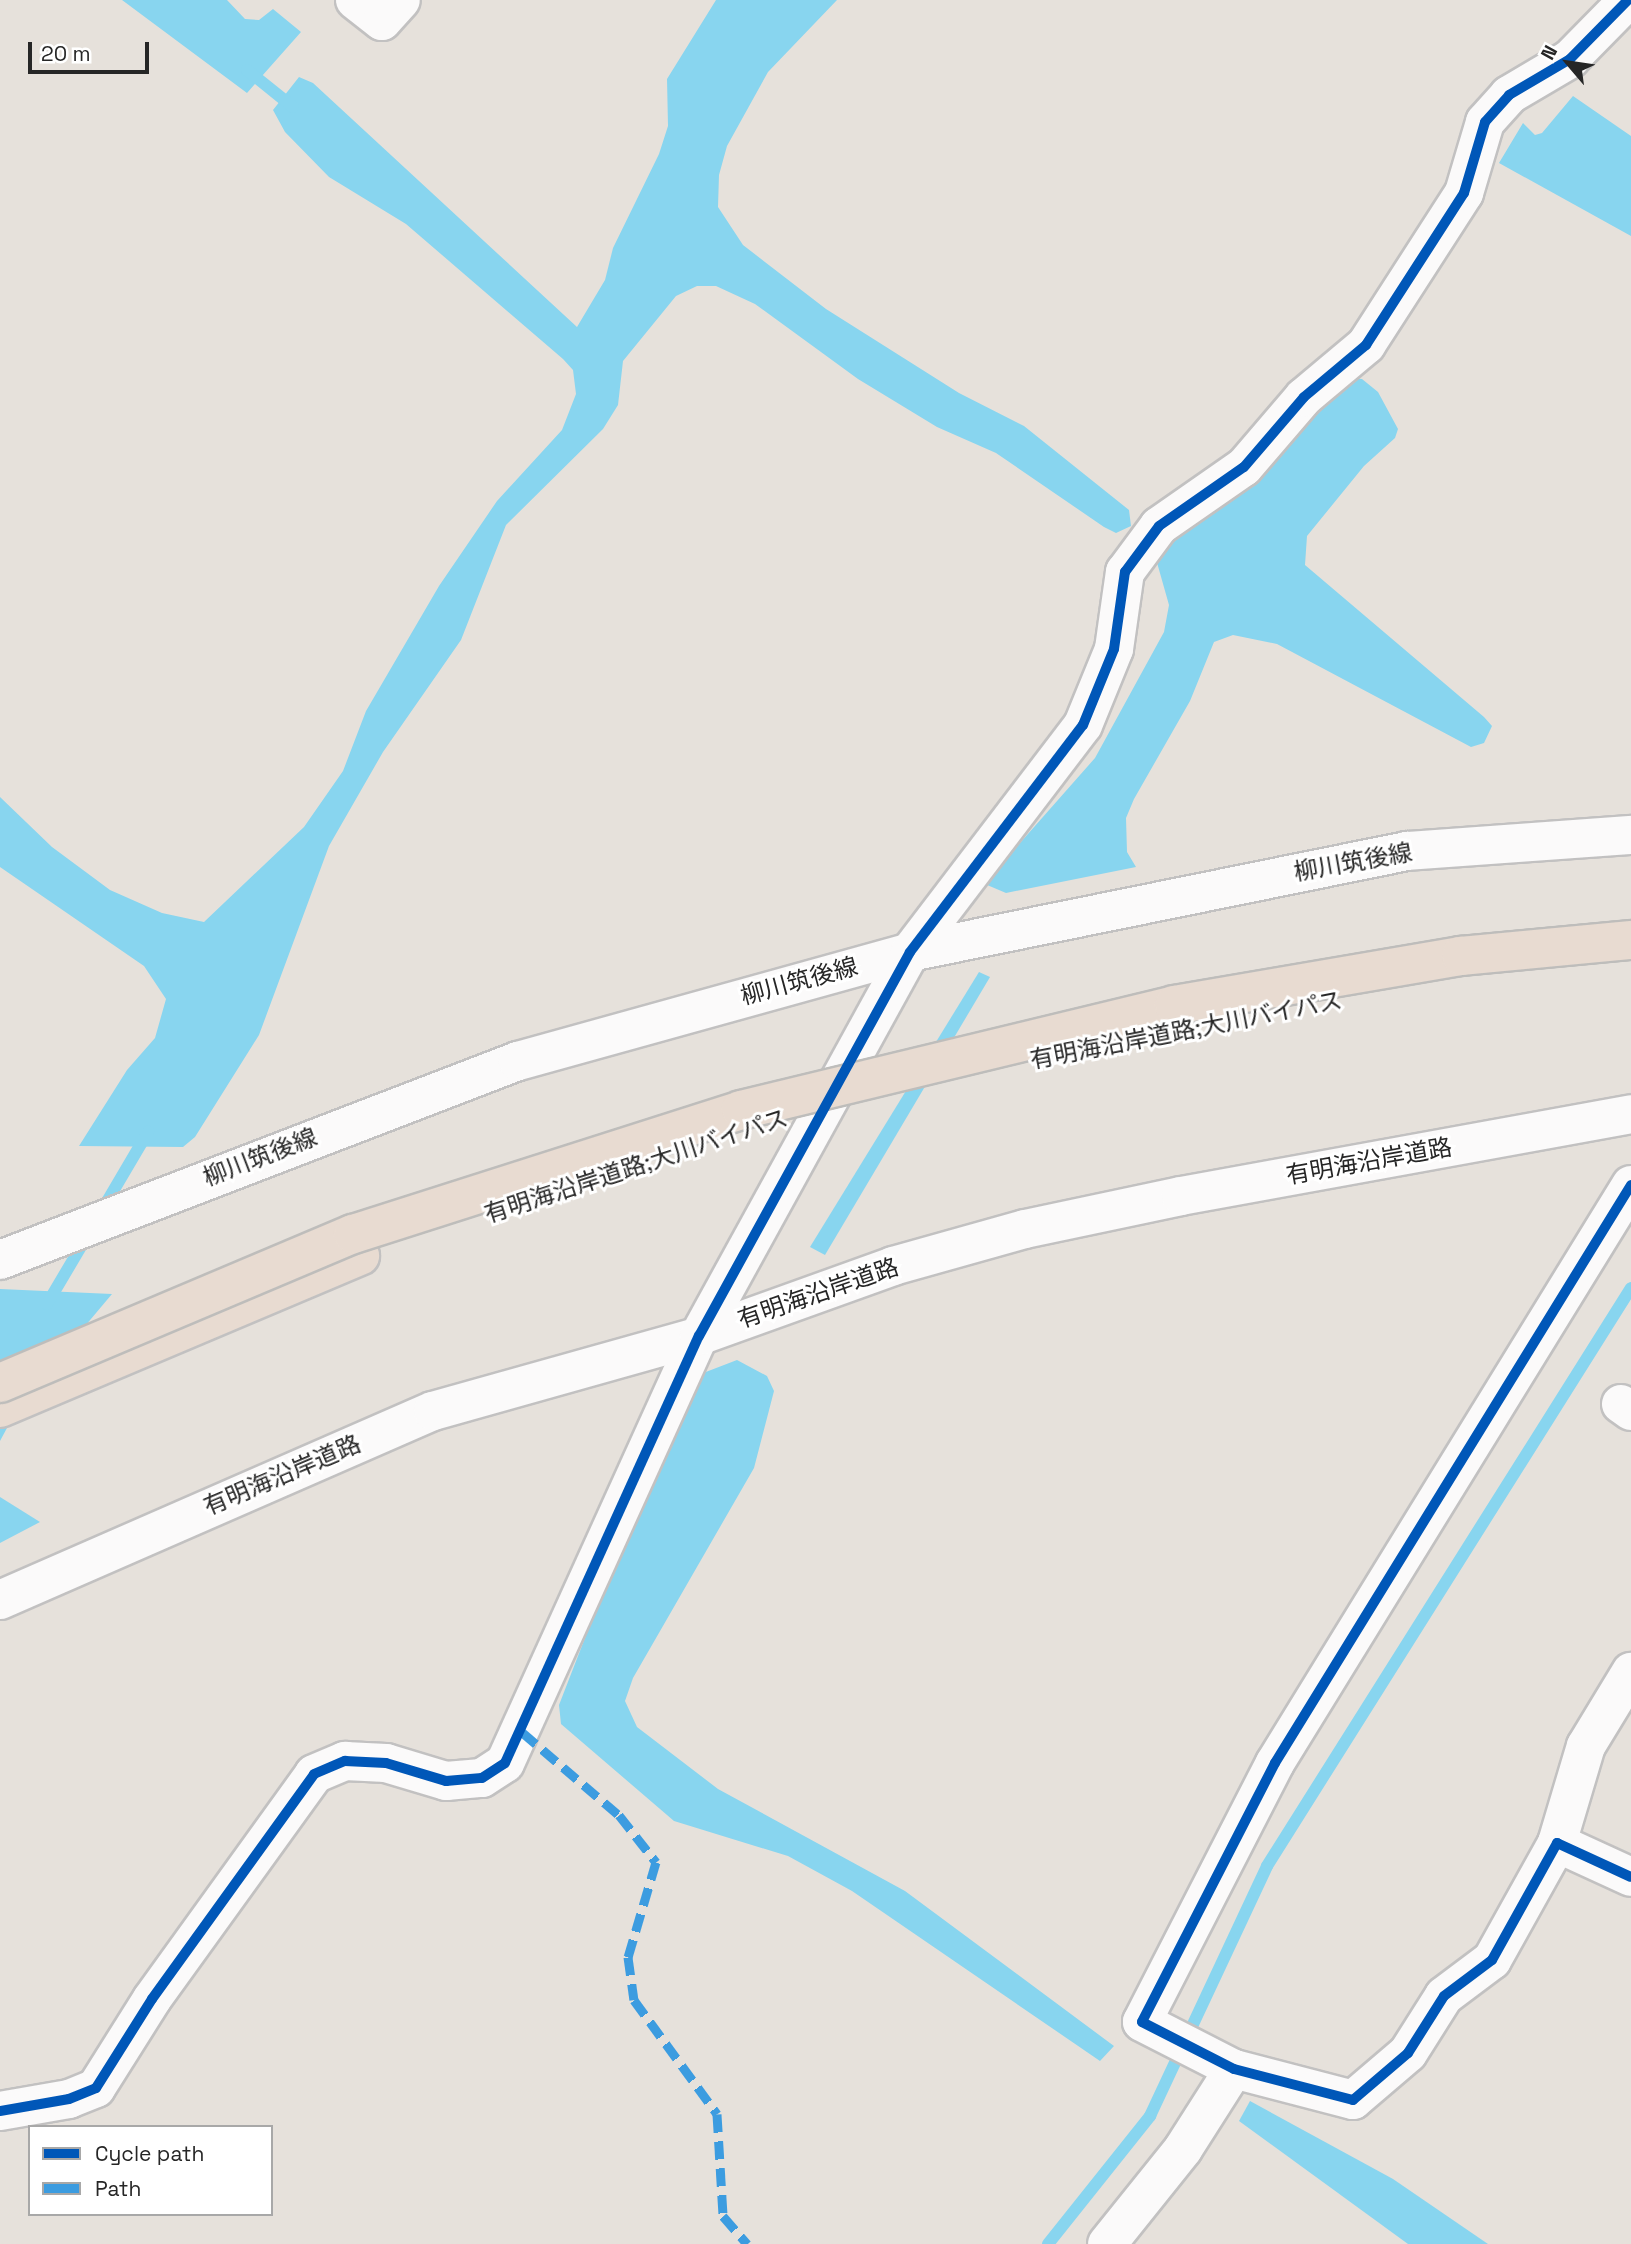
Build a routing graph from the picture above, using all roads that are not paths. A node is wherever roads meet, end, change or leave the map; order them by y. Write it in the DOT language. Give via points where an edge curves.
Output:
graph roads {
  1 [pos="355,0"];
  2 [pos="401,0"];
  3 [pos="1628,0"];
  4 [pos="1631,835"];
  5 [pos="1631,940"];
  6 [pos="910,951"];
  7 [pos="1631,962"];
  8 [pos="1631,1114"];
  9 [pos="1631,1185"];
  10 [pos="0,1260"];
  11 [pos="699,1336"];
  12 [pos="0,1383"];
  13 [pos="0,1408"];
  14 [pos="0,1600"];
  15 [pos="1631,1672"];
  16 [pos="1557,1843"];
  17 [pos="1631,1877"];
  18 [pos="1221,2062"];
  19 [pos="0,2111"];
  20 [pos="1107,2244"];
  1 -- 2 [label="street" via="382,20"];
  3 -- 6 [label="street" via="1570,58 1509,95 1485,122 1464,193 1366,345 1304,397 1244,467 1159,526 1125,572 1114,649 1083,725"];
  4 -- 6 [label="street, 柳川筑後線" via="1407,851"];
  5 -- 12 [label="highway, 有明海沿岸道路;大川バイパス, bridge" via="1461,956 1174,1005 741,1110 353,1234"];
  6 -- 10 [label="street, 柳川筑後線" via="518,1061"];
  6 -- 11 [label="street"];
  7 -- 13 [label="highway, 有明海沿岸道路;大川バイパス" via="1462,979 1178,1029 745,1128 360,1256"];
  8 -- 11 [label="street, 有明海沿岸道路" via="1026,1229 893,1266"];
  9 -- 18 [label="street" via="1275,1763 1142,2022"];
  11 -- 14 [label="street, 有明海沿岸道路" via="433,1411"];
  11 -- 19 [label="street" via="505,1763 482,1778 446,1781 386,1763 345,1761 314,1774 152,1999 96,2088 69,2099"];
  15 -- 16 [label="street" via="1586,1746"];
  16 -- 17 [label="street"];
  16 -- 18 [label="street" via="1492,1960 1444,1996 1408,2053 1353,2100"];
  18 -- 20 [label="street" via="1183,2149"];
}
